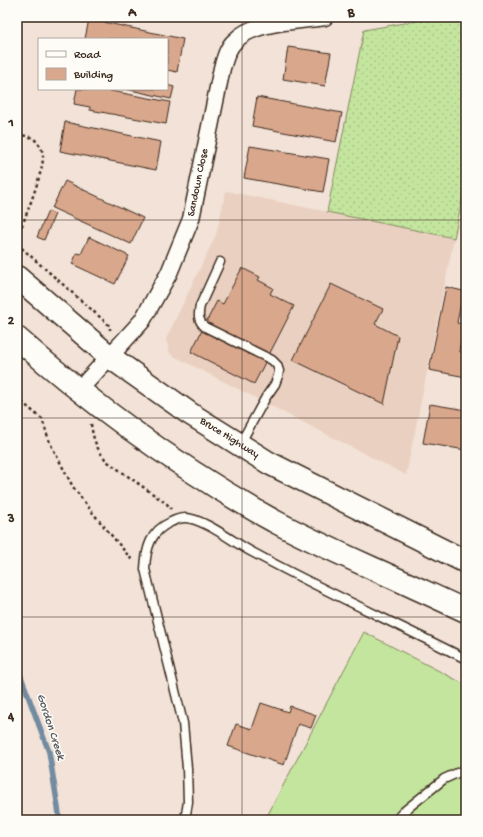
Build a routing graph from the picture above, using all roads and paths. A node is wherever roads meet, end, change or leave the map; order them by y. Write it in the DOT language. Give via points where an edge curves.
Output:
graph roads {
  1 [pos="325,17"];
  2 [pos="17,136"];
  3 [pos="17,236"];
  4 [pos="17,244"];
  5 [pos="220,262"];
  6 [pos="17,278"];
  7 [pos="110,326"];
  8 [pos="17,338"];
  9 [pos="110,357"];
  10 [pos="82,392"];
  11 [pos="17,398"];
  12 [pos="239,445"];
  13 [pos="174,514"];
  14 [pos="466,562"];
  15 [pos="133,565"];
  16 [pos="466,611"];
  17 [pos="466,659"];
  18 [pos="466,769"];
  19 [pos="185,820"];
  20 [pos="396,820"];
  1 -- 9 [label="street, Sandown Close" via="258,27 234,41 222,68 191,219 182,244 142,321"];
  2 -- 3 [label="path" via="26,135 36,141 43,156 39,177"];
  4 -- 7 [label="path"];
  5 -- 12 [label="lane" via="198,312 201,323 272,360 279,371 275,384"];
  6 -- 9 [label="main road, Bruce Highway"];
  8 -- 10 [label="main road"];
  9 -- 10 [label="street, Sandown Close"];
  9 -- 12 [label="main road, Bruce Highway"];
  10 -- 13 [label="path" via="100,454 167,504"];
  10 -- 16 [label="main road" via="154,446 274,521"];
  11 -- 15 [label="path" via="42,419 50,443 73,487 131,558"];
  12 -- 14 [label="main road, Bruce Highway" via="269,463"];
  17 -- 19 [label="lane" via="252,552 196,520 184,518 165,525 151,540 146,554 145,569 183,723 188,768"];
  18 -- 20 [label="lane" via="444,779"];
}
